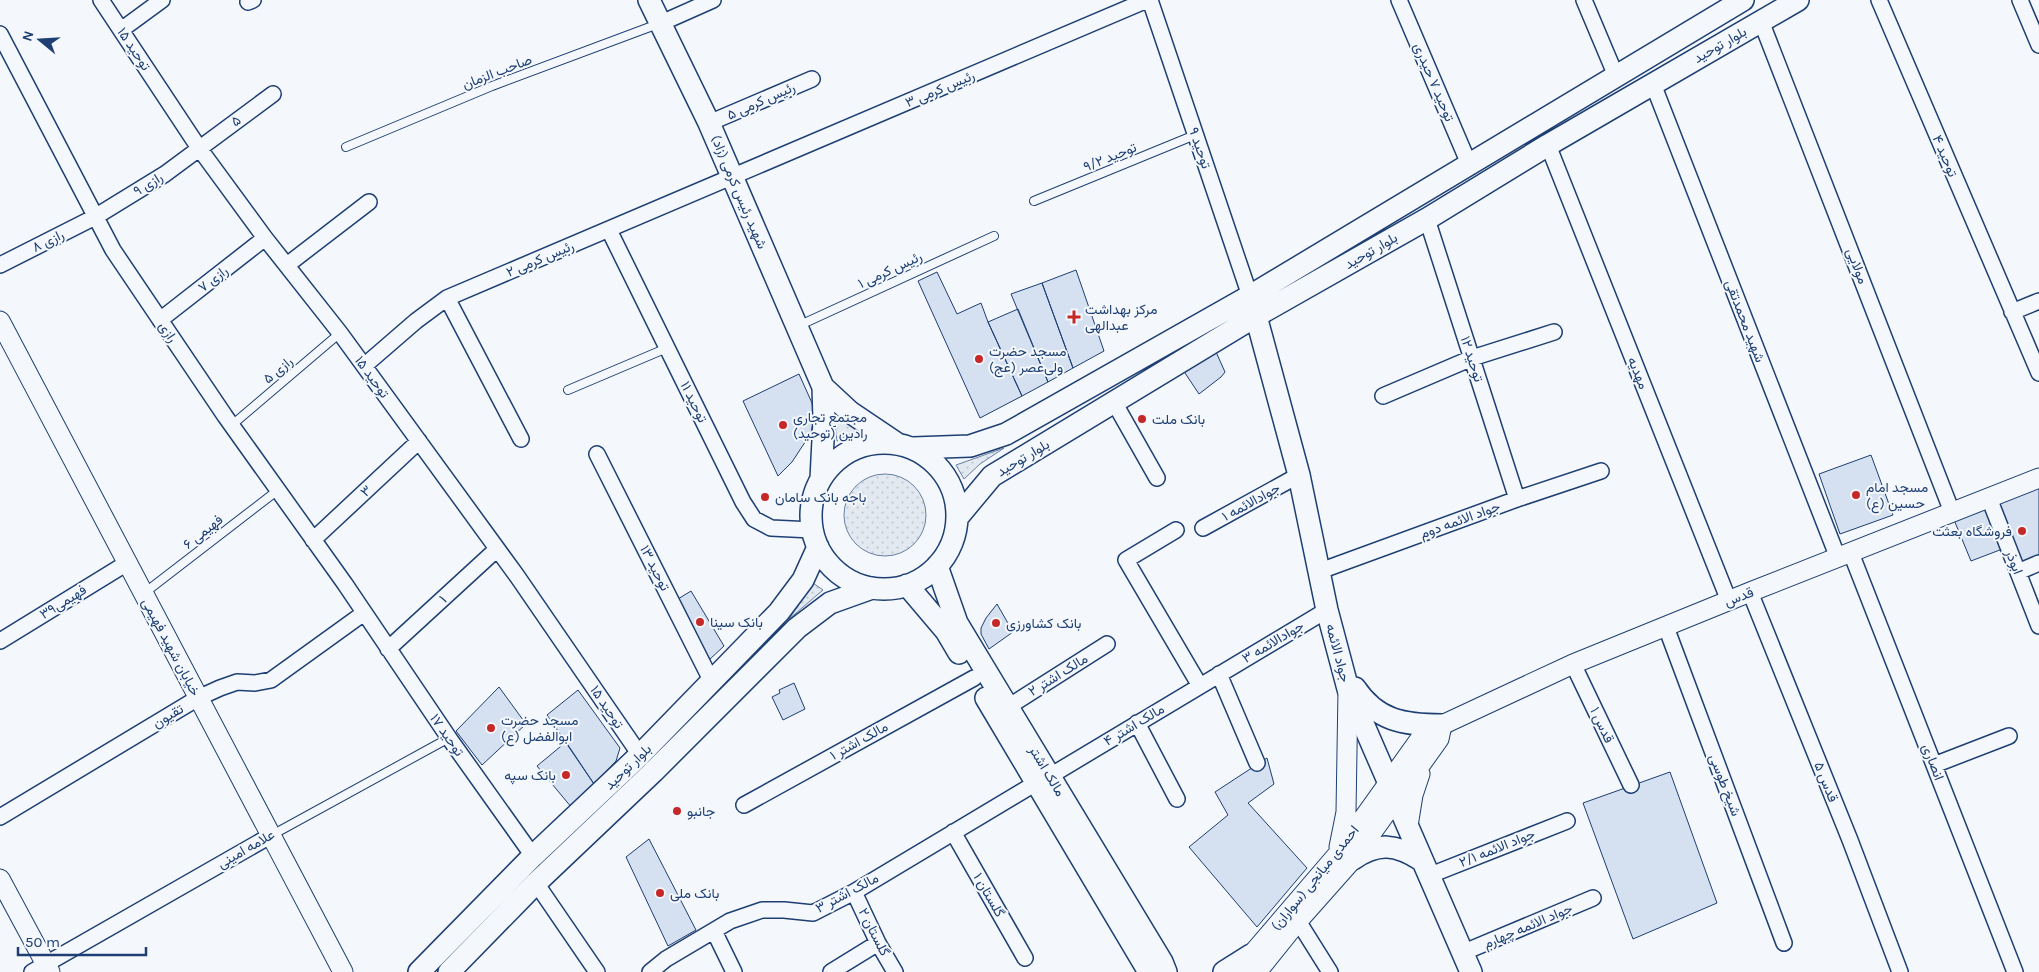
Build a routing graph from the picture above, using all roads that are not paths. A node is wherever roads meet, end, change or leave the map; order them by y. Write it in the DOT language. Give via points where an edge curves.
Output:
graph roads {
  1 [pos="101,0"];
  2 [pos="162,0"];
  3 [pos="649,0"];
  4 [pos="713,0"];
  5 [pos="1148,0"];
  6 [pos="1399,0"];
  7 [pos="1584,0"];
  8 [pos="1743,0"];
  9 [pos="1798,0"];
  10 [pos="1879,0"];
  11 [pos="2020,0"];
  12 [pos="1761,21"];
  13 [pos="659,24"];
  14 [pos="121,30"];
  15 [pos="0,34"];
  16 [pos="2039,45"];
  17 [pos="1616,76"];
  18 [pos="812,78"];
  19 [pos="1653,84"];
  20 [pos="273,94"];
  21 [pos="710,123"];
  22 [pos="1195,135"];
  23 [pos="1548,145"];
  24 [pos="346,147"];
  25 [pos="199,148"];
  26 [pos="1469,164"];
  27 [pos="732,178"];
  28 [pos="1034,201"];
  29 [pos="369,202"];
  30 [pos="95,217"];
  31 [pos="1427,219"];
  32 [pos="609,230"];
  33 [pos="994,236"];
  34 [pos="265,238"];
  35 [pos="0,265"];
  36 [pos="287,265"];
  37 [pos="1250,296"];
  38 [pos="447,298"];
  39 [pos="2039,301"];
  40 [pos="2012,312"];
  41 [pos="1256,316"];
  42 [pos="160,320"];
  43 [pos="0,321"];
  44 [pos="796,327"];
  45 [pos="1554,332"];
  46 [pos="340,333"];
  47 [pos="667,348"];
  48 [pos="1472,358"];
  49 [pos="364,366"];
  50 [pos="2039,373"];
  51 [pos="823,386"];
  52 [pos="568,390"];
  53 [pos="1383,396"];
  54 [pos="1114,402"];
  55 [pos="232,425"];
  56 [pos="521,439"];
  57 [pos="419,441"];
  58 [pos="905,445"];
  59 [pos="597,454"];
  60 [pos="1601,471"];
  61 [pos="1299,475"];
  62 [pos="1158,478"];
  63 [pos="2039,478"];
  64 [pos="821,479"];
  65 [pos="278,490"];
  66 [pos="1989,498"];
  67 [pos="1517,499"];
  68 [pos="1952,512"];
  69 [pos="958,518"];
  70 [pos="1203,528"];
  71 [pos="1176,530"];
  72 [pos="815,539"];
  73 [pos="313,540"];
  74 [pos="497,549"];
  75 [pos="1844,555"];
  76 [pos="127,563"];
  77 [pos="2039,563"];
  78 [pos="937,566"];
  79 [pos="1320,571"];
  80 [pos="2018,572"];
  81 [pos="908,586"];
  82 [pos="872,588"];
  83 [pos="1750,592"];
  84 [pos="143,594"];
  85 [pos="1729,601"];
  86 [pos="1327,610"];
  87 [pos="364,613"];
  88 [pos="2039,626"];
  89 [pos="1666,627"];
  90 [pos="0,641"];
  91 [pos="1108,644"];
  92 [pos="388,649"];
  93 [pos="1573,664"];
  94 [pos="1219,674"];
  95 [pos="974,678"];
  96 [pos="1346,680"];
  97 [pos="712,682"];
  98 [pos="1200,686"];
  99 [pos="198,698"];
  100 [pos="1008,706"];
  101 [pos="1137,723"];
  102 [pos="1442,725"];
  103 [pos="2009,736"];
  104 [pos="449,738"];
  105 [pos="640,755"];
  106 [pos="1428,755"];
  107 [pos="1257,763"];
  108 [pos="1934,765"];
  109 [pos="1043,779"];
  110 [pos="1631,786"];
  111 [pos="1392,790"];
  112 [pos="1177,798"];
  113 [pos="744,805"];
  114 [pos="0,817"];
  115 [pos="1567,821"];
  116 [pos="1408,826"];
  117 [pos="953,832"];
  118 [pos="270,836"];
  119 [pos="533,856"];
  120 [pos="1345,857"];
  121 [pos="1424,868"];
  122 [pos="0,879"];
  123 [pos="536,883"];
  124 [pos="854,892"];
  125 [pos="1593,898"];
  126 [pos="1298,921"];
  127 [pos="714,931"];
  128 [pos="878,943"];
  129 [pos="1784,943"];
  130 [pos="1025,958"];
  131 [pos="1467,963"];
  132 [pos="1254,964"];
  133 [pos="43,970"];
  134 [pos="1157,970"];
  135 [pos="343,972"];
  136 [pos="419,972"];
  137 [pos="449,972"];
  138 [pos="597,972"];
  139 [pos="650,972"];
  140 [pos="734,972"];
  141 [pos="831,972"];
  142 [pos="895,972"];
  143 [pos="1224,972"];
  144 [pos="1237,972"];
  145 [pos="1330,972"];
  146 [pos="1900,972"];
  147 [pos="2016,972"];
  1 -- 14 [label="street, توحید ۱۵"];
  2 -- 14 [label="street"];
  3 -- 13 [label="main road, شهید رئیس کرمی (زاد)"];
  4 -- 13 [label="street"];
  5 -- 22 [label="street, توحید ۹"];
  5 -- 27 [label="street, رئیس کرمی ۳"];
  6 -- 26 [label="street, توحید ۷ حیدری"];
  7 -- 17 [label="street"];
  8 -- 17 [label="main road, بلوار توحید"];
  9 -- 12 [label="main road, بلوار توحید"];
  10 -- 40 [label="street, توحید ۴"];
  11 -- 16 [label="street"];
  12 -- 19 [label="main road, بلوار توحید"];
  12 -- 68 [label="street, مولایی"];
  13 -- 21 [label="main road, شهید رئیس کرمی (زاد)"];
  13 -- 24 [label="lane, صاحب الزمان" via="492,86"];
  14 -- 25 [label="street, توحید ۱۵"];
  15 -- 30 [label="street, رازی"];
  17 -- 26 [label="main road, بلوار توحید"];
  18 -- 21 [label="street, رئیس کرمی ۵"];
  19 -- 23 [label="main road, بلوار توحید"];
  19 -- 75 [label="street, شهید محمدتقی"];
  20 -- 25 [label="street, ۵"];
  21 -- 27 [label="main road, شهید رئیس کرمی (زاد)"];
  22 -- 28 [label="lane, توحید ۹/۲"];
  22 -- 37 [label="street, توحید ۹"];
  23 -- 31 [label="main road, بلوار توحید"];
  23 -- 85 [label="street, مهدیه"];
  25 -- 30 [label="street, رازی ۹" via="165,174"];
  25 -- 34 [label="street, توحید ۱۵"];
  26 -- 37 [label="main road, بلوار توحید"];
  27 -- 32 [label="street, رئیس کرمی ۲"];
  27 -- 44 [label="main road, شهید رئیس کرمی (زاد)"];
  29 -- 36 [label="street"];
  30 -- 35 [label="street, رازی ۸"];
  30 -- 42 [label="street, رازی"];
  31 -- 41 [label="main road, بلوار توحید"];
  31 -- 48 [label="street, توحید ۱۲"];
  32 -- 38 [label="street, رئیس کرمی ۲"];
  32 -- 47 [label="street, توحید ۱۱"];
  33 -- 44 [label="lane, رئیس کرمی ۱"];
  34 -- 36 [label="street, توحید ۱۵"];
  34 -- 42 [label="street, رازی ۷"];
  36 -- 46 [label="street, توحید ۱۵"];
  37 -- 58 [label="main road, بلوار توحید" via="1006,434 970,446"];
  38 -- 49 [label="street, رئیس کرمی ۲"];
  38 -- 56 [label="street"];
  39 -- 40 [label="street"];
  40 -- 50 [label="street, توحید ۴"];
  41 -- 54 [label="main road, بلوار توحید"];
  41 -- 61 [label="main road, جواد الائمه"];
  42 -- 55 [label="street, رازی"];
  43 -- 76 [label="street, خیابان شهید فهیمی"];
  44 -- 51 [label="main road, شهید رئیس کرمی (زاد)"];
  45 -- 48 [label="street"];
  46 -- 49 [label="street, توحید ۱۵"];
  46 -- 55 [label="lane, رازی ۵"];
  47 -- 52 [label="lane"];
  47 -- 72 [label="street, توحید ۱۱" via="754,519 771,528"];
  48 -- 53 [label="street"];
  48 -- 67 [label="street, توحید ۱۲"];
  49 -- 57 [label="street, توحید ۱۵"];
  51 -- 58 [label="main road" via="850,412"];
  51 -- 64 [label="main road"];
  54 -- 62 [label="street"];
  54 -- 69 [label="main road, بلوار توحید" via="992,476"];
  55 -- 65 [label="street, رازی"];
  57 -- 73 [label="street, ۳"];
  57 -- 74 [label="street, توحید ۱۵"];
  58 -- 64 [label="main road" via="878,442 861,446 845,453"];
  58 -- 69 [label="main road" via="928,457 941,469 956,501"];
  59 -- 97 [label="street, توحید ۱۳"];
  60 -- 67 [label="street, جواد الائمه دوم"];
  61 -- 70 [label="street, جوادالائمه ۱"];
  61 -- 79 [label="main road, جواد الائمه"];
  63 -- 66 [label="street, قدس"];
  64 -- 72 [label="main road" via="811,513"];
  65 -- 73 [label="street, رازی"];
  65 -- 84 [label="lane, فهیمی ۶"];
  66 -- 68 [label="street, قدس"];
  66 -- 80 [label="street, ابوذر"];
  67 -- 79 [label="street, جواد الائمه دوم"];
  68 -- 75 [label="street, قدس"];
  69 -- 78 [label="main road" via="948,552"];
  71 -- 98 [label="street" via="1126,560"];
  72 -- 82 [label="main road" via="828,562 840,574"];
  72 -- 97 [label="main road, بلوار توحید" via="803,580 779,612"];
  73 -- 87 [label="street, رازی"];
  74 -- 92 [label="street, ۱"];
  74 -- 105 [label="street, توحید ۱۵"];
  75 -- 83 [label="street, قدس"];
  75 -- 108 [label="street, انصاری"];
  76 -- 84 [label="street, خیابان شهید فهیمی"];
  76 -- 90 [label="street, فهیمی۳۹"];
  77 -- 80 [label="street"];
  78 -- 81 [label="main road"];
  78 -- 100 [label="main road, مالک اشتر" via="958,623"];
  79 -- 86 [label="main road, جواد الائمه"];
  80 -- 88 [label="street, ابوذر"];
  81 -- 82 [label="main road"];
  81 -- 95 [label="main road, مالک اشتر" via="946,631"];
  82 -- 123 [label="main road, بلوار توحید" via="830,603 796,628 653,772"];
  83 -- 85 [label="street, قدس"];
  83 -- 146 [label="street, قدس ۵"];
  84 -- 99 [label="street, خیابان شهید فهیمی"];
  85 -- 89 [label="street, قدس"];
  86 -- 94 [label="street, جوادالائمه ۳"];
  86 -- 96 [label="main road, جواد الائمه"];
  87 -- 92 [label="street, توحید ۱۷"];
  87 -- 99 [label="street, تقیون" via="271,680 237,682"];
  89 -- 93 [label="street, قدس"];
  89 -- 129 [label="street, شیخ طوسی"];
  91 -- 100 [label="street, مالک اشتر ۲"];
  92 -- 104 [label="street, توحید ۱۷"];
  93 -- 102 [label="street, قدس"];
  93 -- 110 [label="street, قدس ۱"];
  94 -- 98 [label="street, مالک اشتر ۴"];
  94 -- 107 [label="street"];
  95 -- 109 [label="main road, مالک اشتر"];
  95 -- 113 [label="street, مالک اشتر ۱"];
  96 -- 102 [label="main road" via="1367,705 1380,714 1416,725"];
  96 -- 111 [label="main road, جواد الائمه"];
  96 -- 120 [label="street"];
  97 -- 105 [label="main road, بلوار توحید"];
  98 -- 101 [label="street, مالک اشتر ۴"];
  99 -- 114 [label="street, تقیون"];
  99 -- 118 [label="street, خیابان شهید فهیمی"];
  100 -- 109 [label="main road, مالک اشتر"];
  101 -- 109 [label="street, مالک اشتر ۴"];
  101 -- 112 [label="street"];
  102 -- 106 [label="street" via="1439,739"];
  102 -- 111 [label="street, قدس" via="1427,729"];
  103 -- 108 [label="street"];
  104 -- 118 [label="lane, علامه امینی"];
  104 -- 119 [label="street, توحید ۱۷"];
  105 -- 119 [label="main road, بلوار توحید"];
  106 -- 111 [label="street"];
  106 -- 116 [label="street" via="1413,795"];
  108 -- 147 [label="street, انصاری"];
  109 -- 117 [label="street, مالک اشتر ۳"];
  109 -- 134 [label="main road, مالک اشتر"];
  111 -- 116 [label="main road, جواد الائمه"];
  111 -- 120 [label="street, احمدی میانجی (سواران)"];
  115 -- 121 [label="street, جواد الائمه ۲/۱"];
  116 -- 121 [label="main road, جواد الائمه"];
  117 -- 124 [label="street, مالک اشتر ۳"];
  117 -- 130 [label="street, گلستان ۱"];
  118 -- 133 [label="street, علامه امینی"];
  118 -- 135 [label="street, خیابان شهید فهیمی"];
  119 -- 136 [label="main road, بلوار توحید"];
  120 -- 121 [label="main road" via="1378,847 1394,848 1407,851"];
  120 -- 126 [label="street, احمدی میانجی (سواران)"];
  120 -- 132 [label="street, احمدی میانجی (سواران)"];
  121 -- 131 [label="main road, جواد الائمه"];
  122 -- 133 [label="street"];
  123 -- 137 [label="main road, بلوار توحید"];
  123 -- 138 [label="street"];
  124 -- 127 [label="street, مالک اشتر ۳" via="813,913 762,910 730,921"];
  124 -- 128 [label="street, گلستان ۲"];
  125 -- 131 [label="street, جواد الائمه چهارم"];
  126 -- 132 [label="street, احمدی میانجی (سواران)"];
  126 -- 145 [label="street"];
  127 -- 139 [label="street, مالک اشتر ۳"];
  127 -- 140 [label="street"];
  128 -- 141 [label="street"];
  128 -- 142 [label="street, گلستان ۲"];
  132 -- 143 [label="main road"];
  132 -- 144 [label="street, احمدی میانجی (سواران)"];
}
